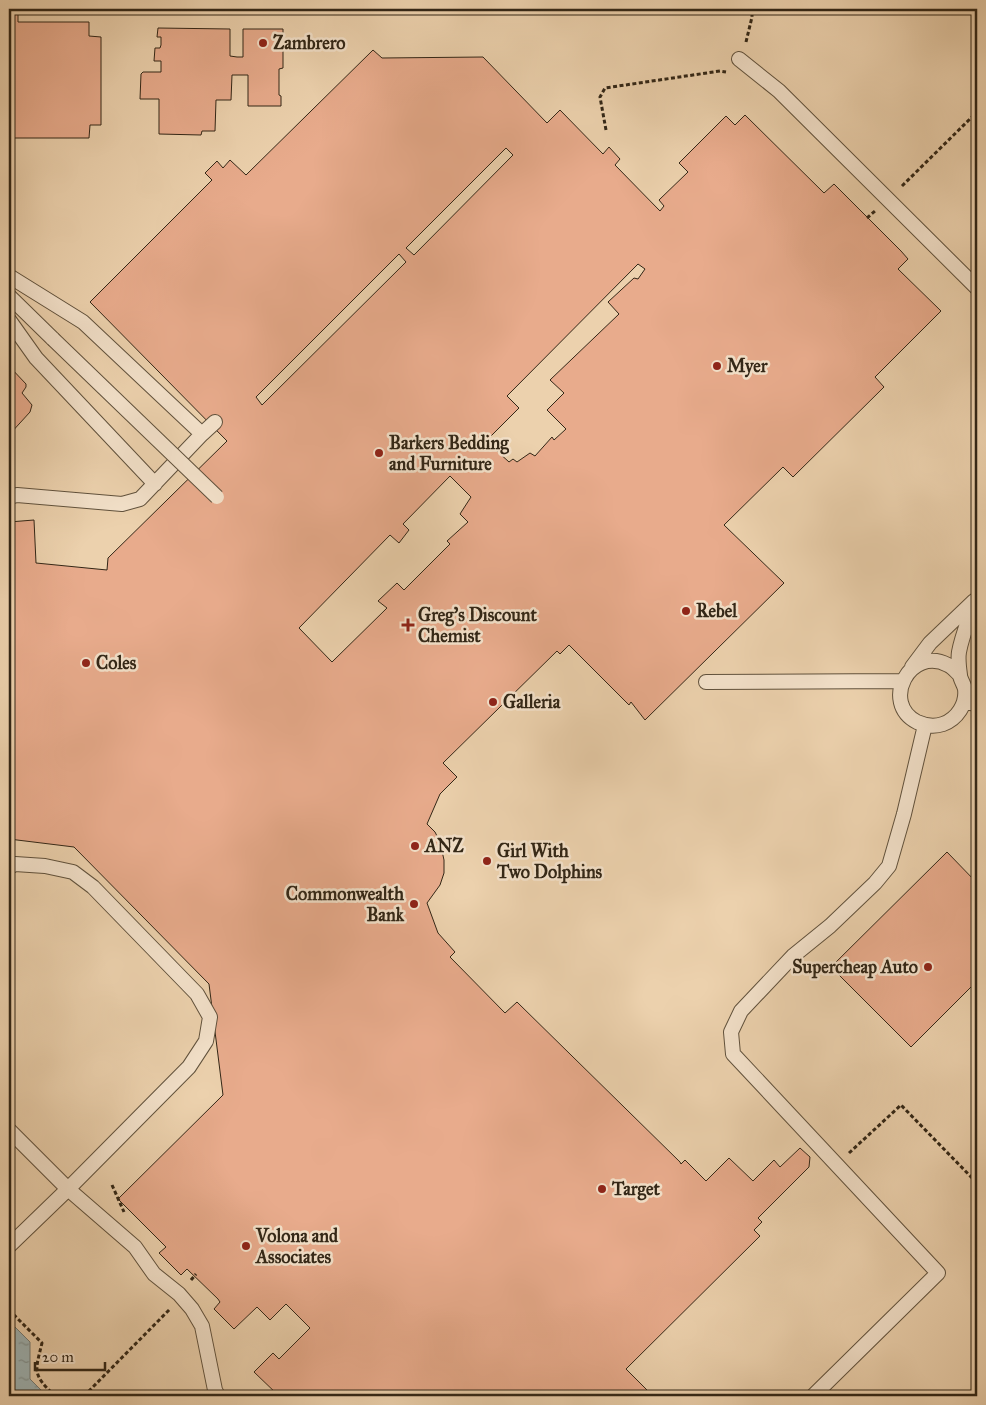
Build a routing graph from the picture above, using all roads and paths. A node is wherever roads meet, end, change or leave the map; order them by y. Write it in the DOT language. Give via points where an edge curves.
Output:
graph roads {
  1 [pos="752,9"];
  2 [pos="745,44"];
  3 [pos="739,59"];
  4 [pos="733,74"];
  5 [pos="977,112"];
  6 [pos="606,130"];
  7 [pos="902,186"];
  8 [pos="878,209"];
  9 [pos="867,218"];
  10 [pos="9,276"];
  11 [pos="977,288"];
  12 [pos="9,296"];
  13 [pos="9,320"];
  14 [pos="215,422"];
  15 [pos="202,434"];
  16 [pos="155,484"];
  17 [pos="9,496"];
  18 [pos="217,497"];
  19 [pos="976,599"];
  20 [pos="906,675"];
  21 [pos="960,675"];
  22 [pos="706,682"];
  23 [pos="971,703"];
  24 [pos="924,725"];
  25 [pos="9,866"];
  26 [pos="9,1130"];
  27 [pos="837,1164"];
  28 [pos="977,1183"];
  29 [pos="68,1189"];
  30 [pos="9,1246"];
  31 [pos="196,1274"];
  32 [pos="179,1294"];
  33 [pos="9,1310"];
  34 [pos="55,1396"];
  35 [pos="84,1396"];
  36 [pos="218,1396"];
  37 [pos="813,1396"];
  1 -- 2 [label="path"];
  3 -- 11 [label="lane" via="779,91"];
  4 -- 6 [label="path" via="720,71 605,88 600,97"];
  5 -- 7 [label="path"];
  8 -- 9 [label="path"];
  10 -- 15 [label="lane" via="83,322"];
  12 -- 18 [label="lane, bridge"];
  13 -- 16 [label="lane" via="36,358"];
  14 -- 15 [label="lane"];
  15 -- 16 [label="lane"];
  16 -- 17 [label="lane" via="140,499 122,504"];
  19 -- 20 [label="lane" via="930,643"];
  19 -- 21 [label="lane" via="959,652"];
  20 -- 21 [label="lane" via="922,662 936,661"];
  20 -- 22 [label="lane"];
  20 -- 24 [label="lane" via="900,695 903,708 912,719"];
  21 -- 23 [label="lane"];
  23 -- 24 [label="lane" via="949,722 937,726"];
  24 -- 27 [label="lane" via="889,866 747,1004 731,1032 733,1054"];
  25 -- 29 [label="lane" via="45,866 73,872 93,887 197,994 210,1018 206,1041 188,1067"];
  26 -- 29 [label="lane"];
  27 -- 28 [label="path" via="901,1105"];
  27 -- 37 [label="lane" via="938,1273"];
  29 -- 30 [label="lane"];
  29 -- 32 [label="lane" via="135,1247 154,1274"];
  31 -- 32 [label="path"];
  32 -- 35 [label="path" via="175,1304"];
  32 -- 36 [label="lane" via="202,1326"];
  33 -- 34 [label="path" via="42,1343 36,1370 42,1384"];
}
